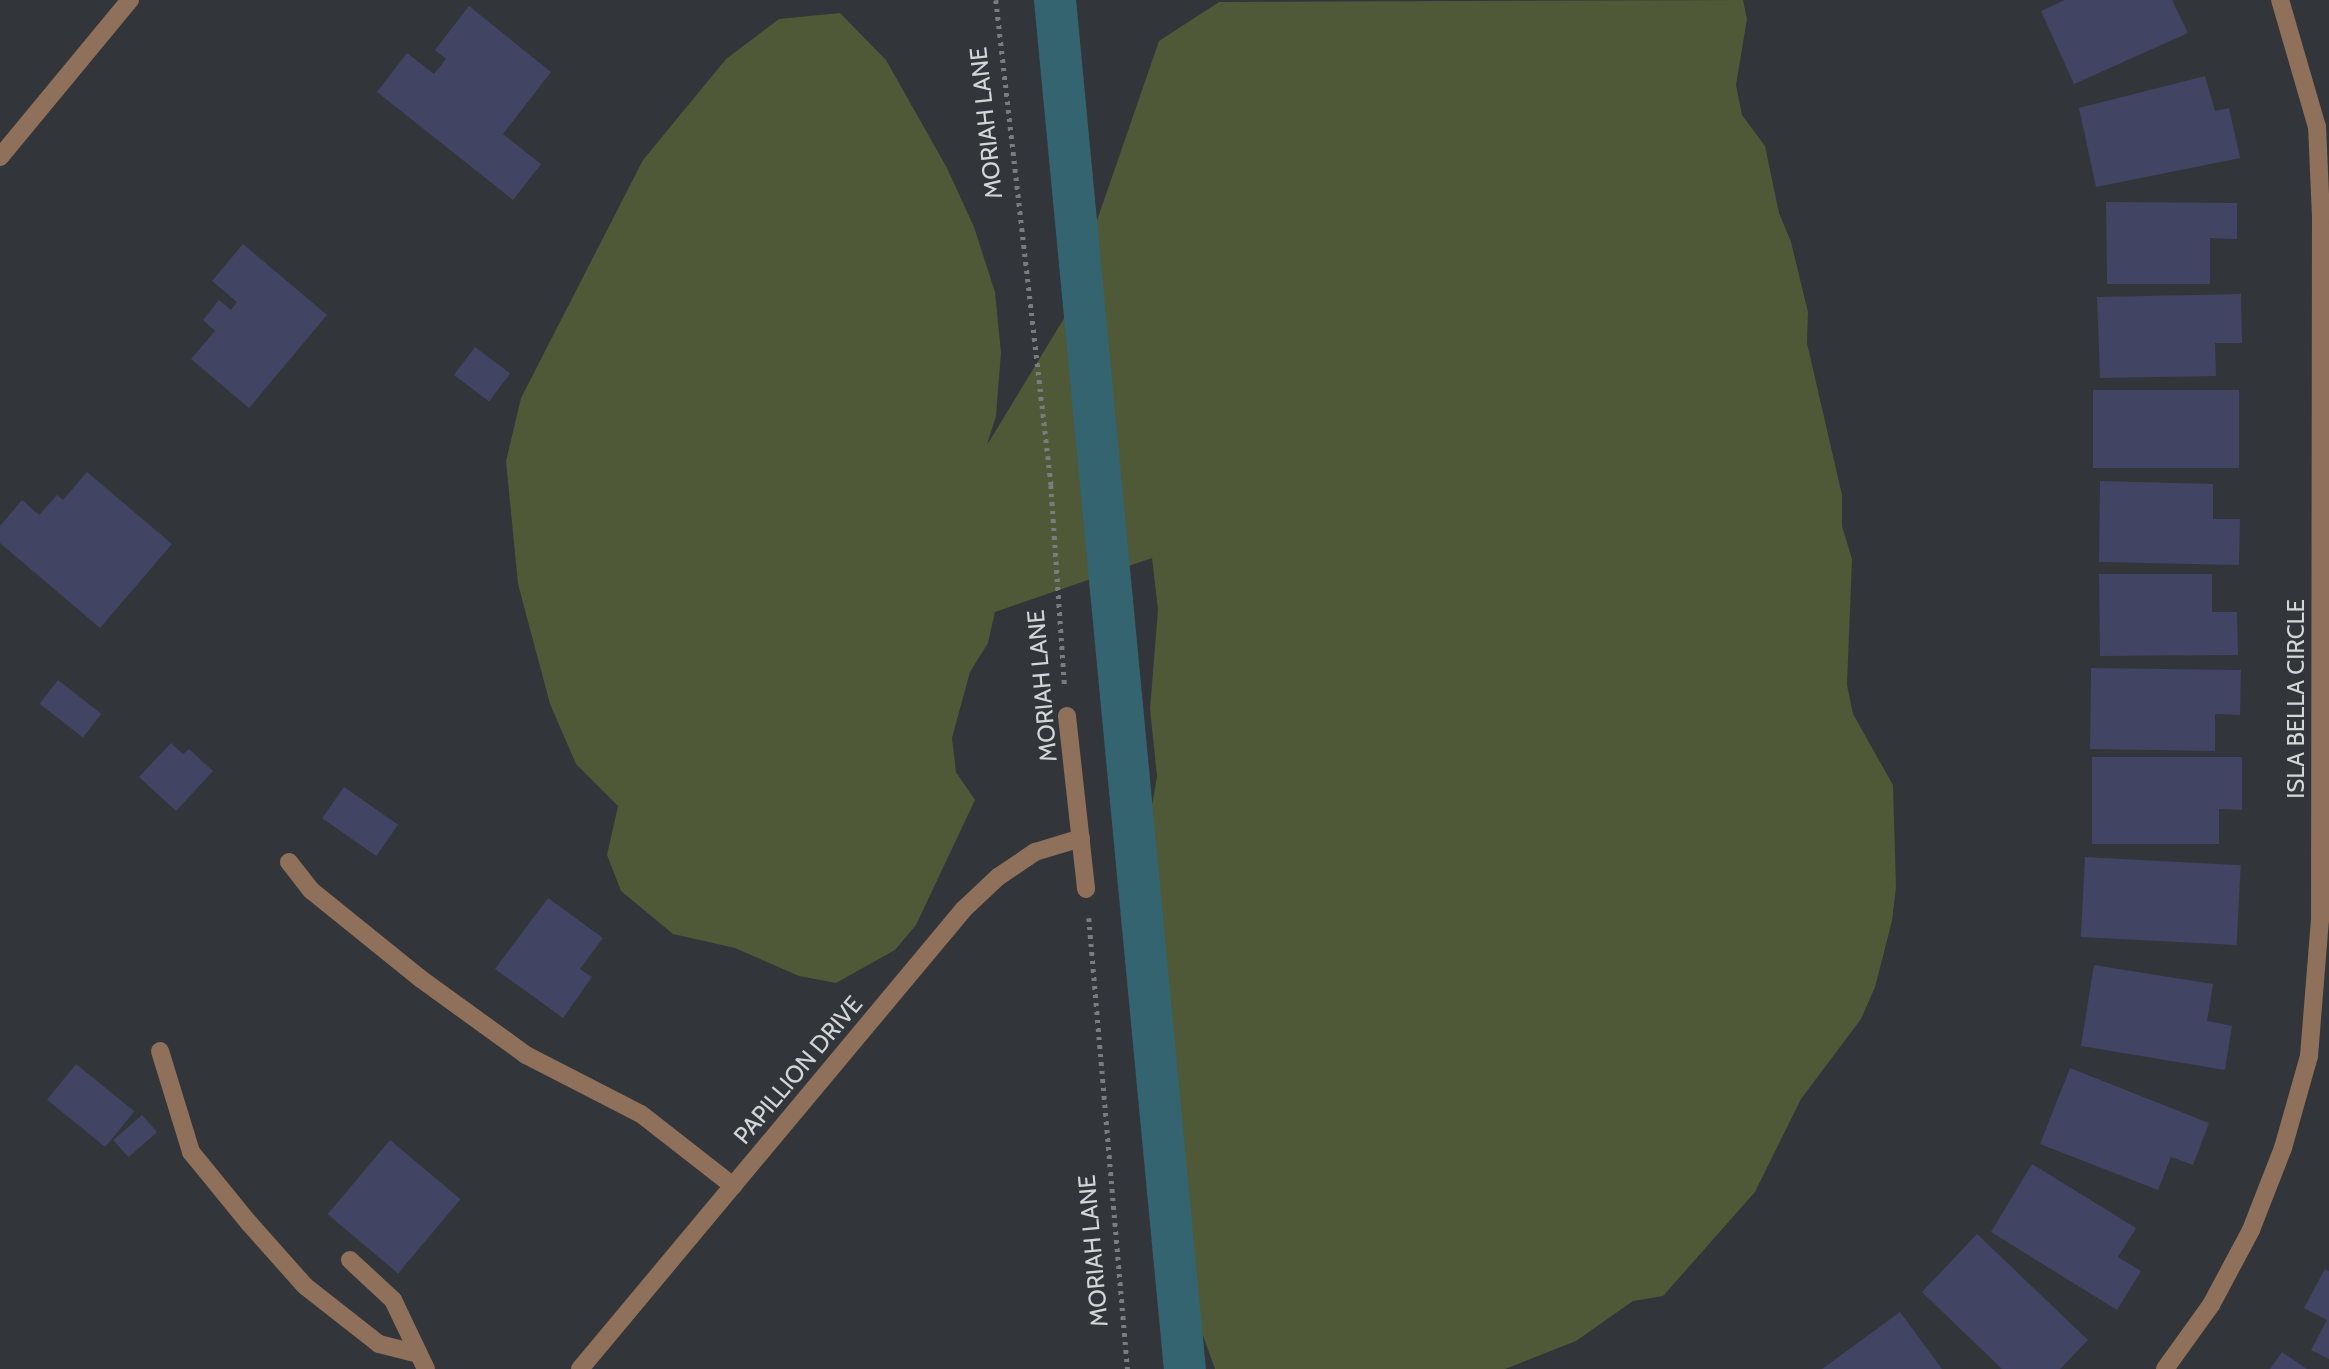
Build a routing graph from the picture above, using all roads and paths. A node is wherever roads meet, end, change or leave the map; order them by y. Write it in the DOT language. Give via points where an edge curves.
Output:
graph roads {
  1 [pos="130,0"];
  2 [pos="996,0"];
  3 [pos="2280,0"];
  4 [pos="0,158"];
  5 [pos="1067,716"];
  6 [pos="1081,838"];
  7 [pos="289,862"];
  8 [pos="1086,889"];
  9 [pos="160,1051"];
  10 [pos="733,1186"];
  11 [pos="350,1260"];
  12 [pos="415,1353"];
  13 [pos="426,1369"];
  14 [pos="580,1369"];
  15 [pos="1128,1369"];
  16 [pos="2165,1369"];
  1 -- 4 [label="street"];
  2 -- 5 [label="path, MORIAH LANE" via="1051,485"];
  3 -- 16 [label="street, ISLA BELLA CIRCLE" via="2316,127 2321,216 2319,933 2309,1056 2283,1148 2251,1230 2211,1305"];
  5 -- 6 [label="street, MORIAH LANE"];
  6 -- 8 [label="street, MORIAH LANE"];
  6 -- 10 [label="street, PAPILLION DRIVE" via="1035,852 998,877 964,909"];
  7 -- 10 [label="street" via="312,891 421,979 526,1055 641,1114"];
  8 -- 15 [label="path, MORIAH LANE"];
  9 -- 12 [label="street" via="191,1152 249,1223 305,1286 379,1344"];
  10 -- 14 [label="street, PAPILLION DRIVE"];
  11 -- 12 [label="street" via="393,1300"];
  12 -- 13 [label="street"];
}
